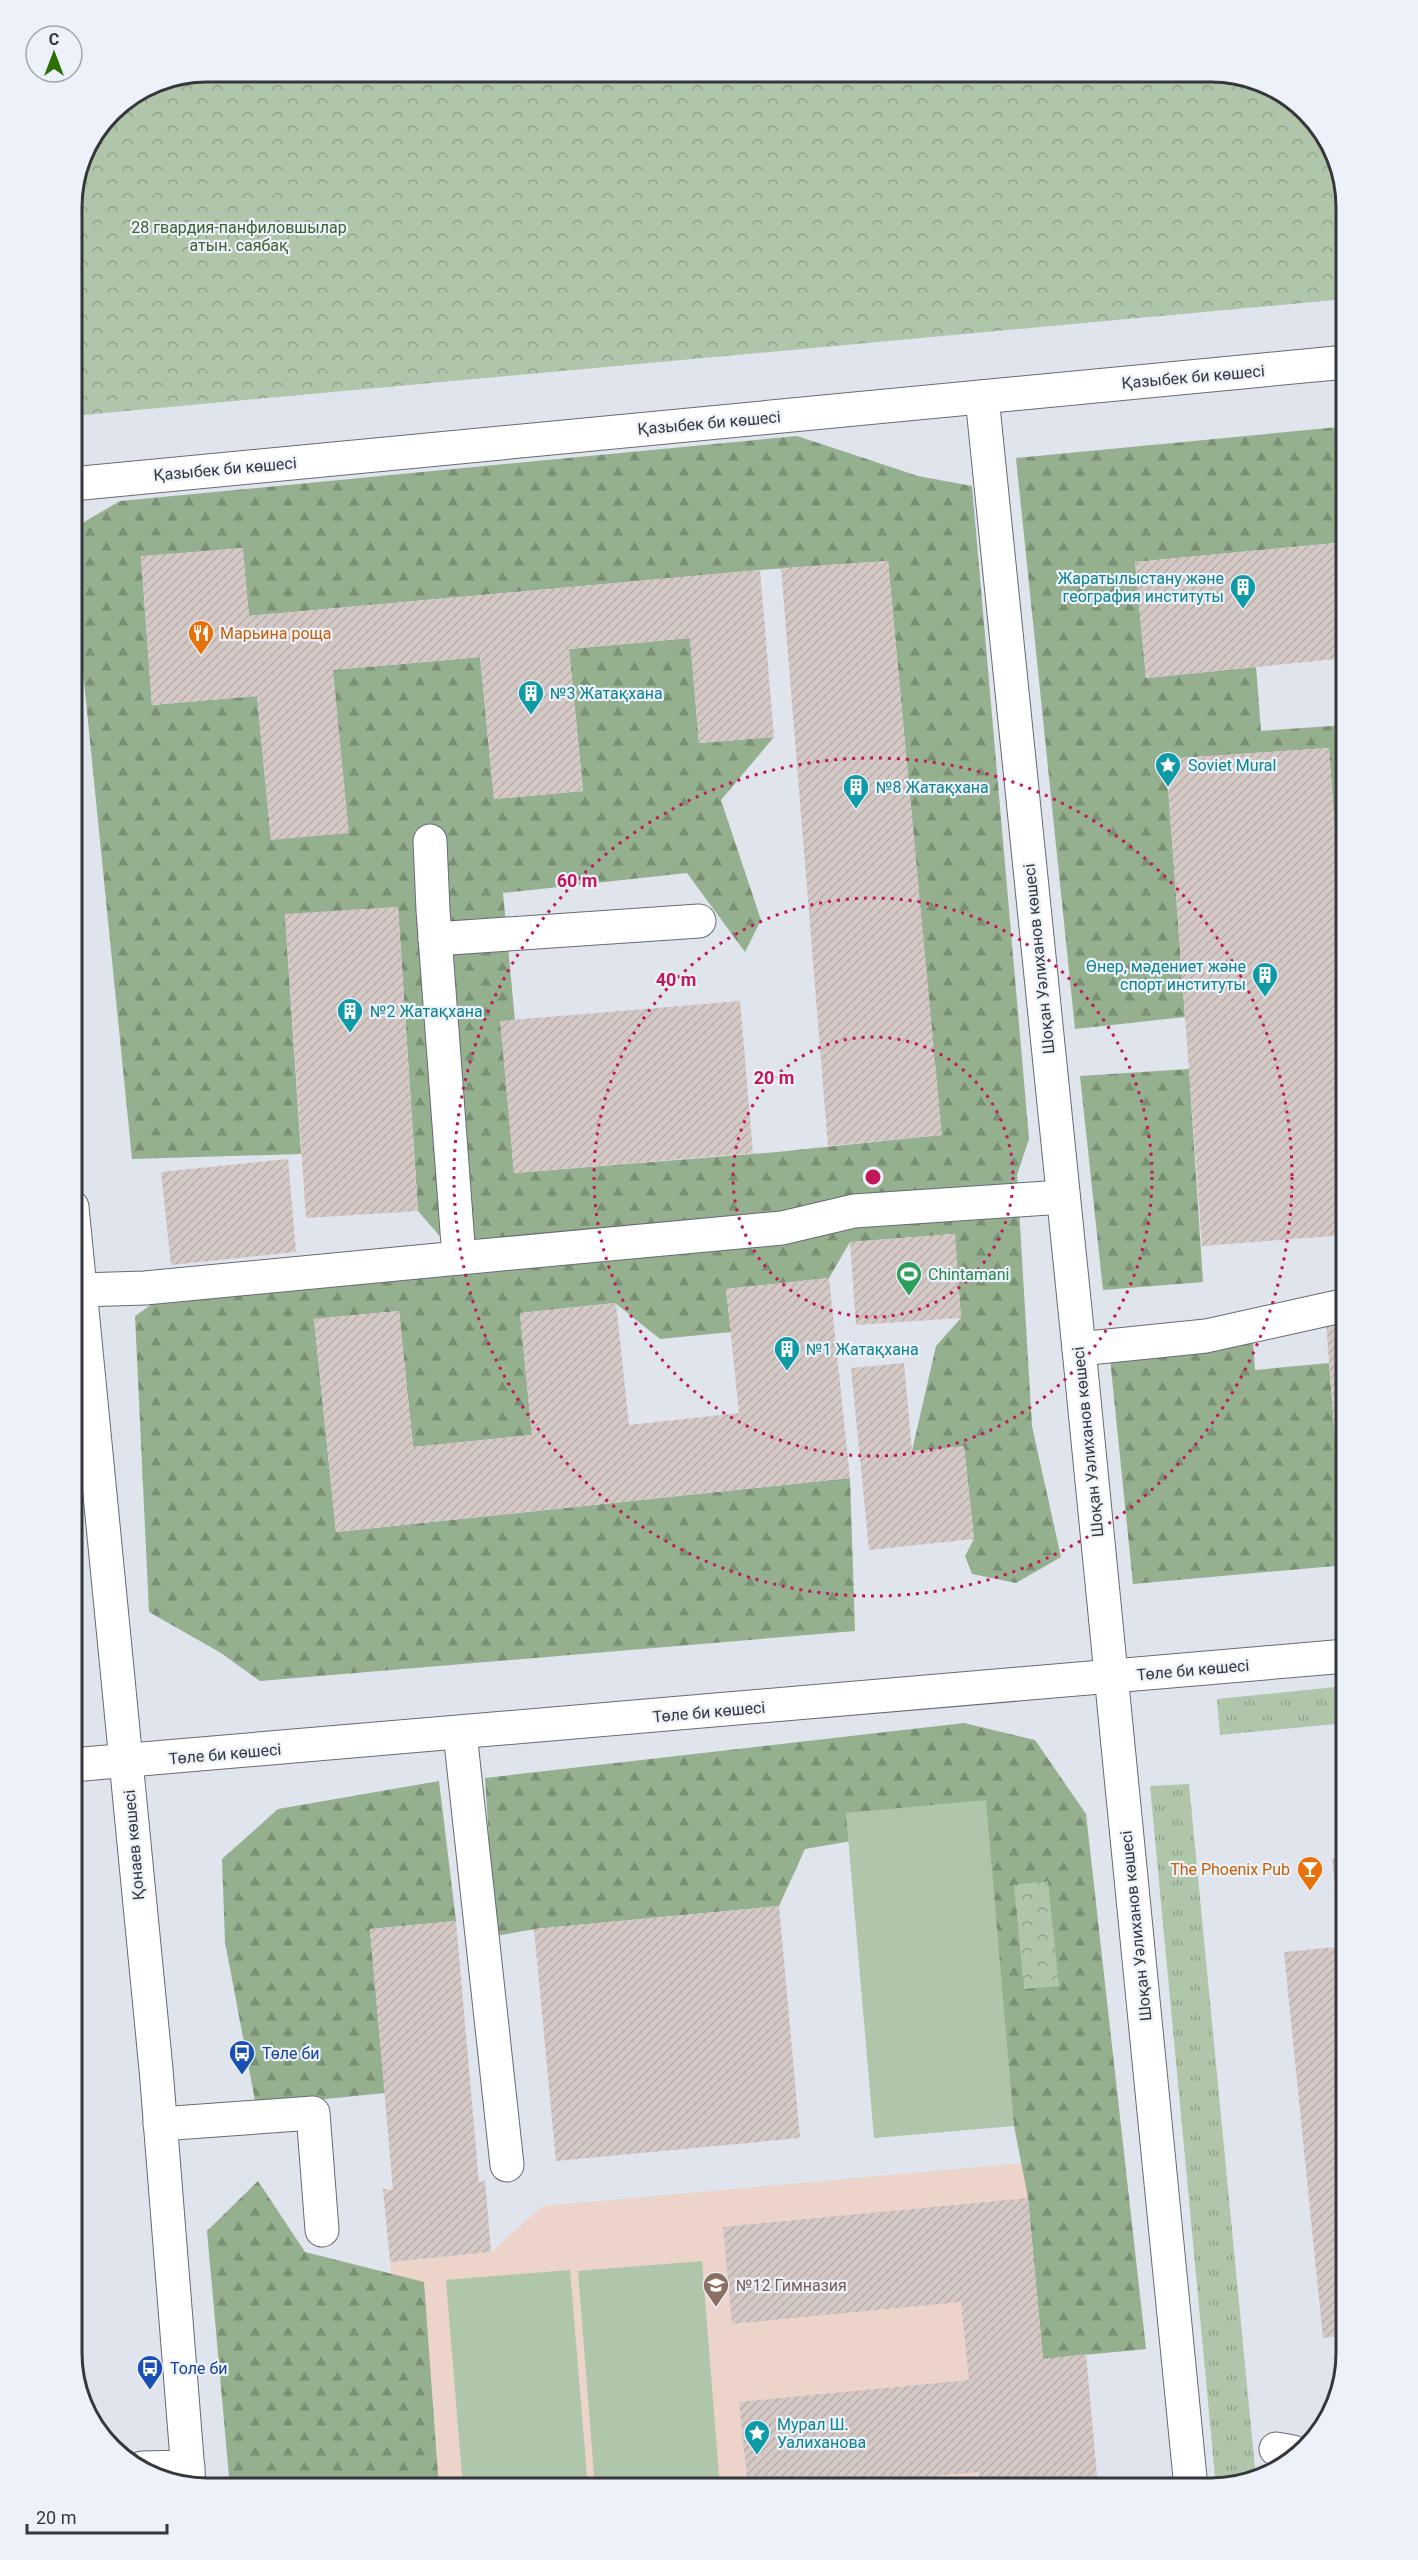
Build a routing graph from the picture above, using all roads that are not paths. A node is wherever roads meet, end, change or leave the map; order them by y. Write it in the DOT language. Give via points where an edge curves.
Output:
graph roads {
  1 [pos="1336,363"];
  2 [pos="982,397"];
  3 [pos="83,483"];
  4 [pos="430,841"];
  5 [pos="699,921"];
  6 [pos="435,939"];
  7 [pos="1063,1197"];
  8 [pos="459,1258"];
  9 [pos="83,1290"];
  10 [pos="1336,1307"];
  11 [pos="83,1322"];
  12 [pos="1079,1349"];
  13 [pos="1336,1657"];
  14 [pos="1112,1678"];
  15 [pos="460,1733"];
  16 [pos="127,1762"];
  17 [pos="83,1764"];
  18 [pos="160,2124"];
  19 [pos="507,2165"];
  20 [pos="322,2230"];
  21 [pos="188,2476"];
  22 [pos="1190,2478"];
  1 -- 2 [label="street, Қазыбек би көшесі"];
  2 -- 3 [label="street, Қазыбек би көшесі"];
  2 -- 7 [label="street, Шоқан Уәлиханов көшесі"];
  4 -- 6 [label="street"];
  5 -- 6 [label="street"];
  6 -- 8 [label="street"];
  7 -- 8 [label="street" via="854,1211 782,1228"];
  7 -- 12 [label="street, Шоқан Уәлиханов көшесі"];
  8 -- 9 [label="street" via="145,1288"];
  10 -- 12 [label="street" via="1206,1336"];
  11 -- 16 [label="street, Қонаев көшесі"];
  12 -- 14 [label="street, Шоқан Уәлиханов көшесі"];
  13 -- 14 [label="street, Төле би көшесі"];
  14 -- 15 [label="street, Төле би көшесі"];
  14 -- 22 [label="street, Шоқан Уәлиханов көшесі"];
  15 -- 16 [label="street, Төле би көшесі"];
  15 -- 19 [label="street"];
  16 -- 17 [label="street, Төле би көшесі"];
  16 -- 18 [label="street, Қонаев көшесі"];
  18 -- 20 [label="street" via="313,2114"];
  18 -- 21 [label="street, Қонаев көшесі"];
}
